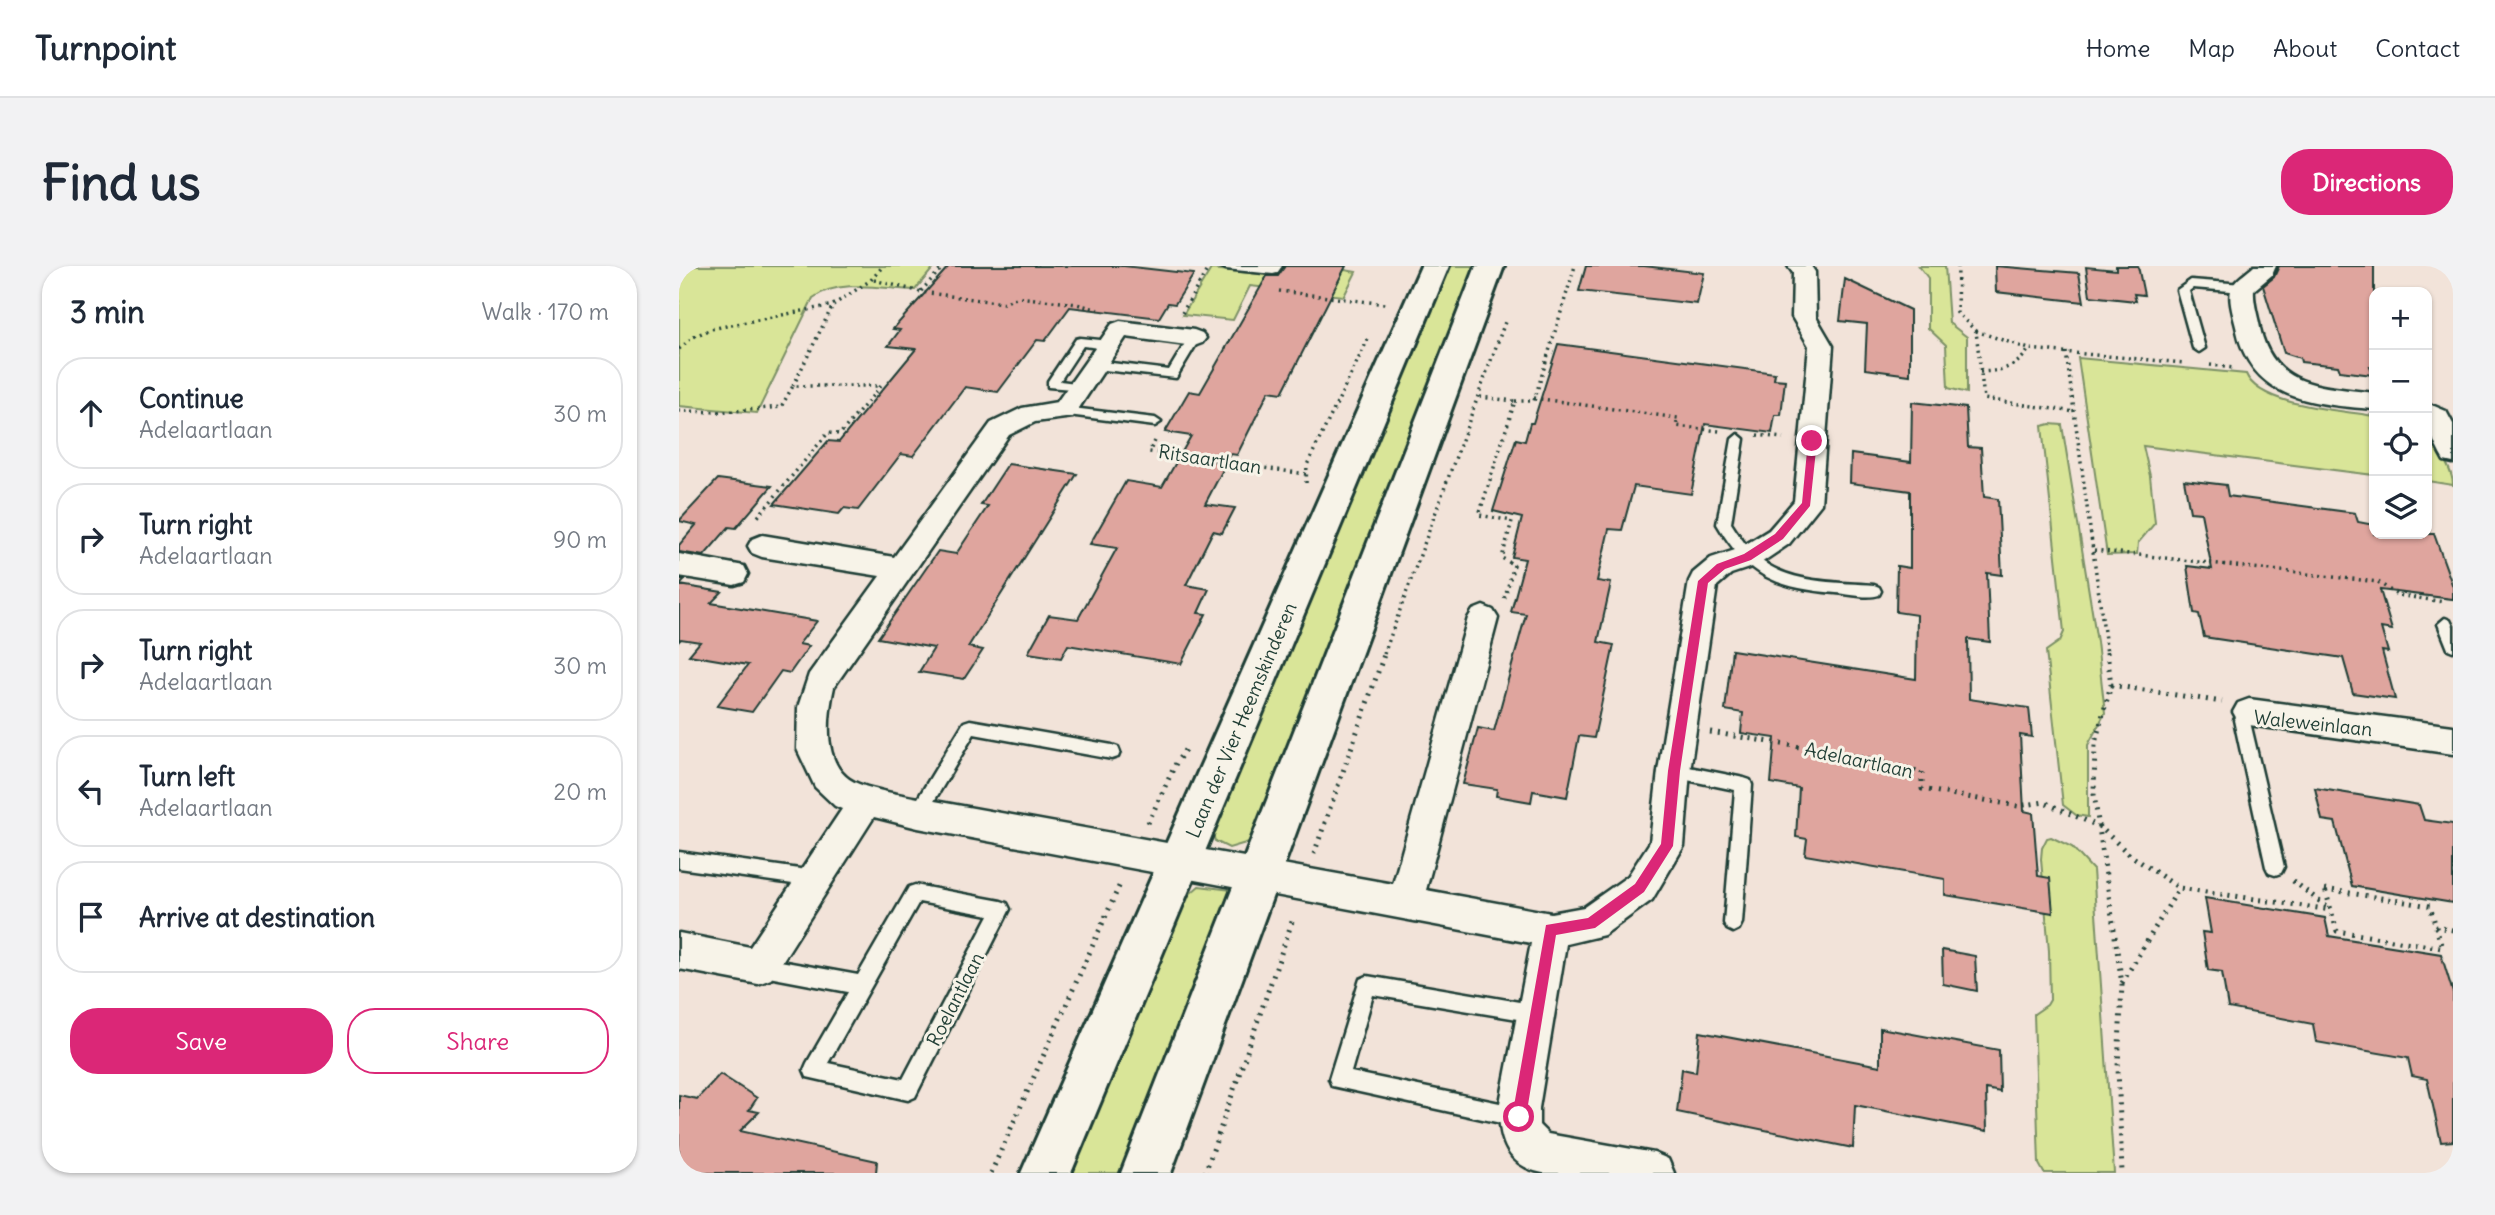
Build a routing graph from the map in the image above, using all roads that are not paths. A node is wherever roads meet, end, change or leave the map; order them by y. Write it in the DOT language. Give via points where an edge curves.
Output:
graph roads {
  1 [pos="1226,266"];
  2 [pos="1435,266"];
  3 [pos="1490,266"];
  4 [pos="1799,266"];
  5 [pos="2265,266"];
  6 [pos="1275,269"];
  7 [pos="2243,288"];
  8 [pos="1114,337"];
  9 [pos="1194,338"];
  10 [pos="2199,348"];
  11 [pos="1095,365"];
  12 [pos="1072,399"];
  13 [pos="2369,400"];
  14 [pos="2429,413"];
  15 [pos="1155,422"];
  16 [pos="1738,435"];
  17 [pos="2453,454"];
  18 [pos="762,546"];
  19 [pos="1748,557"];
  20 [pos="679,565"];
  21 [pos="900,569"];
  22 [pos="723,572"];
  23 [pos="1874,591"];
  24 [pos="1483,618"];
  25 [pos="2445,624"];
  26 [pos="2453,645"];
  27 [pos="2249,712"];
  28 [pos="2453,740"];
  29 [pos="1112,752"];
  30 [pos="1674,771"];
  31 [pos="867,800"];
  32 [pos="918,813"];
  33 [pos="679,860"];
  34 [pos="1180,861"];
  35 [pos="2275,867"];
  36 [pos="1259,874"];
  37 [pos="814,879"];
  38 [pos="1405,902"];
  39 [pos="1733,923"];
  40 [pos="1551,930"];
  41 [pos="679,951"];
  42 [pos="758,966"];
  43 [pos="861,985"];
  44 [pos="1536,1013"];
  45 [pos="1519,1117"];
  46 [pos="1046,1173"];
  47 [pos="1146,1173"];
  48 [pos="1654,1173"];
  1 -- 6 [label="lane"];
  2 -- 34 [label="street, Laan der Vier Heemskinderen"];
  3 -- 36 [label="street"];
  4 -- 19 [label="street" via="1804,272 1804,317 1821,346 1807,503 1779,537"];
  5 -- 7 [label="street"];
  7 -- 10 [label="lane" via="2190,285 2183,290"];
  7 -- 13 [label="street" via="2257,357 2269,371 2287,385 2316,394"];
  8 -- 9 [label="street, Ritsaartlaan"];
  8 -- 11 [label="street"];
  8 -- 12 [label="lane, Ritsaartlaan" via="1080,342 1052,384"];
  9 -- 11 [label="lane, Ritsaartlaan" via="1172,375"];
  11 -- 12 [label="street"];
  12 -- 15 [label="lane, Ritsaartlaan"];
  12 -- 21 [label="street" via="1019,416 1000,429"];
  14 -- 17 [label="street" via="2438,417"];
  16 -- 19 [label="lane" via="1724,524"];
  18 -- 21 [label="street"];
  19 -- 23 [label="lane" via="1773,574 1797,582"];
  19 -- 30 [label="street" via="1721,566 1703,581"];
  20 -- 22 [label="street"];
  21 -- 31 [label="street" via="820,683 814,707 813,749 827,777 847,796"];
  24 -- 38 [label="street"];
  25 -- 26 [label="lane"];
  27 -- 28 [label="street, Waleweinlaan"];
  27 -- 35 [label="lane, Waleweinlaan" via="2242,720"];
  29 -- 32 [label="lane" via="970,727"];
  30 -- 39 [label="lane" via="1744,785"];
  30 -- 40 [label="street" via="1667,846 1640,888 1591,923"];
  31 -- 32 [label="street"];
  31 -- 37 [label="street"];
  32 -- 34 [label="street"];
  33 -- 37 [label="lane"];
  34 -- 36 [label="street"];
  34 -- 46 [label="street, Laan der Vier Heemskinderen"];
  36 -- 38 [label="street"];
  36 -- 47 [label="street"];
  37 -- 42 [label="street"];
  38 -- 40 [label="street"];
  40 -- 44 [label="street"];
  41 -- 42 [label="street"];
  42 -- 43 [label="lane"];
  43 -- 43 [label="lane, Roelantlaan" via="915,893 1001,909 908,1090 814,1070"];
  44 -- 45 [label="street"];
  44 -- 45 [label="lane" via="1367,985 1339,1079"];
  45 -- 48 [label="street" via="1519,1134 1538,1152"];
}
